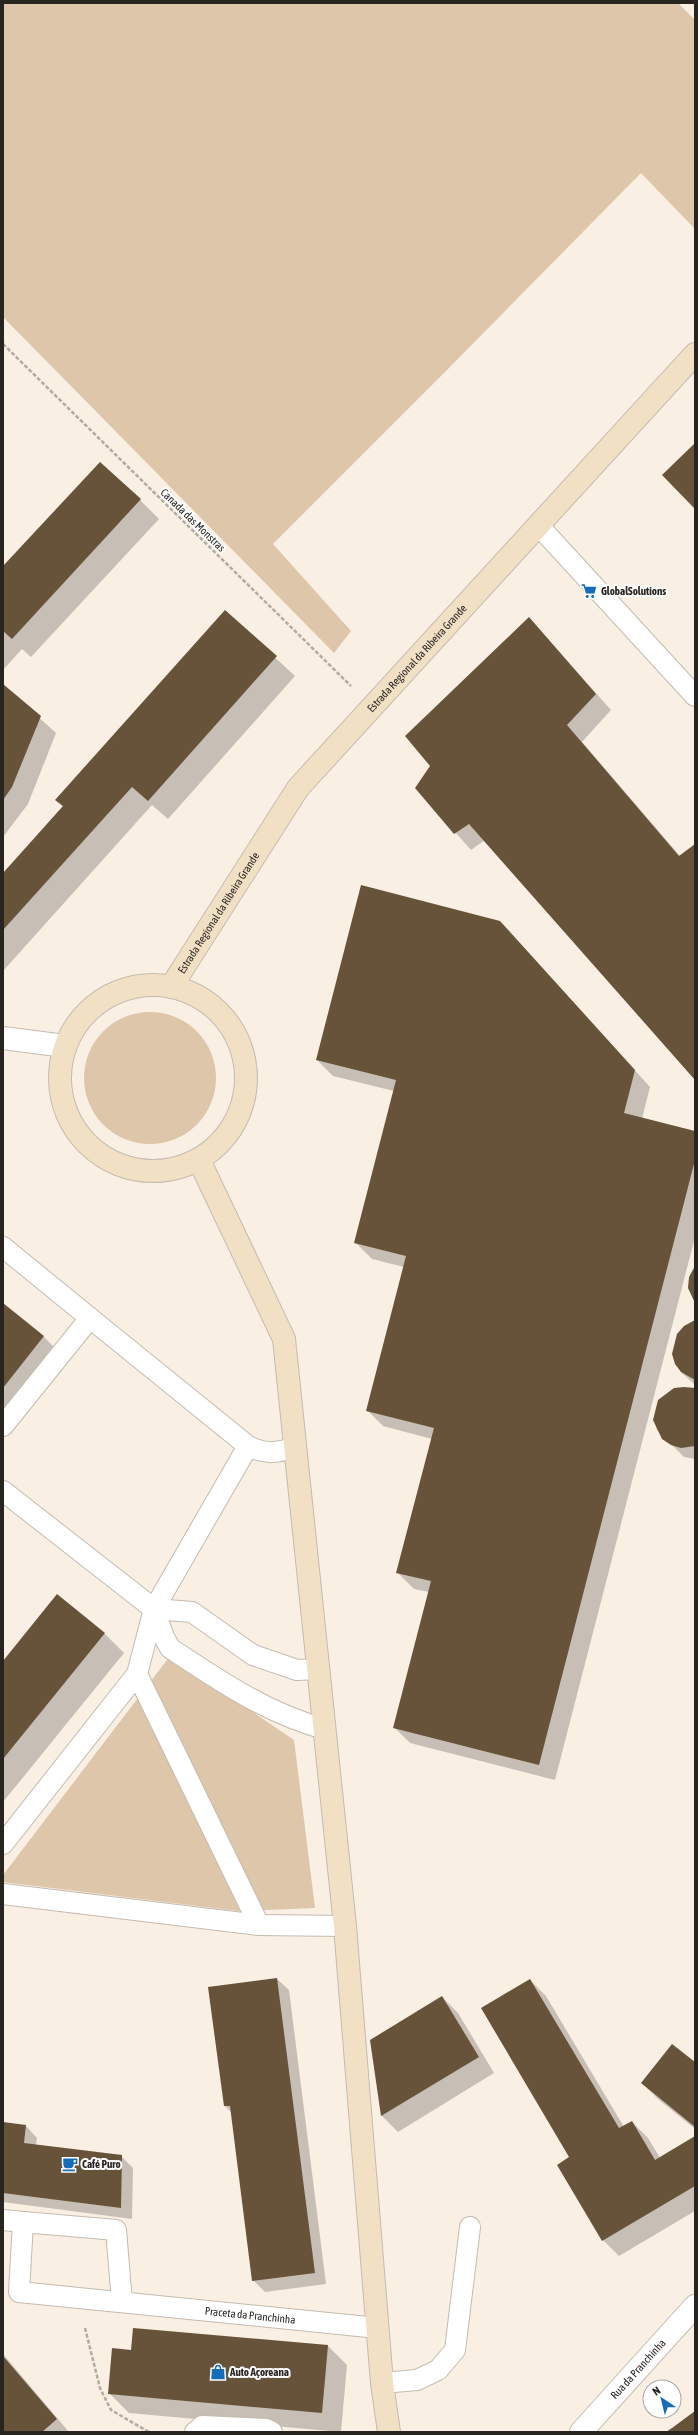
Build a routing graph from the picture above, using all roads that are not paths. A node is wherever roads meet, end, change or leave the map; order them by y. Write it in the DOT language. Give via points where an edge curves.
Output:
graph roads {
  1 [pos="695,354"];
  2 [pos="538,525"];
  3 [pos="695,696"];
  4 [pos="171,987"];
  5 [pos="3,1038"];
  6 [pos="65,1046"];
  7 [pos="199,1160"];
  8 [pos="3,1247"];
  9 [pos="90,1318"];
  10 [pos="3,1426"];
  11 [pos="248,1446"];
  12 [pos="296,1447"];
  13 [pos="3,1491"];
  14 [pos="154,1609"];
  15 [pos="319,1669"];
  16 [pos="137,1674"];
  17 [pos="325,1728"];
  18 [pos="3,1844"];
  19 [pos="3,1894"];
  20 [pos="259,1925"];
  21 [pos="345,1926"];
  22 [pos="3,2220"];
  23 [pos="23,2222"];
  24 [pos="470,2227"];
  25 [pos="122,2302"];
  26 [pos="695,2306"];
  27 [pos="378,2328"];
  28 [pos="382,2383"];
  29 [pos="196,2432"];
  30 [pos="272,2432"];
  31 [pos="389,2432"];
  32 [pos="581,2432"];
  1 -- 2 [label="main road, Estrada Regional da Ribeira Grande"];
  2 -- 3 [label="lane"];
  2 -- 4 [label="main road, Estrada Regional da Ribeira Grande" via="298,788"];
  4 -- 6 [label="main road" via="139,986 112,994 86,1013"];
  4 -- 7 [label="main road" via="187,991 215,1008 239,1041 246,1072 238,1117 224,1139"];
  5 -- 6 [label="street"];
  6 -- 7 [label="main road" via="59,1078 62,1101 74,1130 94,1152 123,1167 155,1172"];
  7 -- 12 [label="main road" via="284,1340"];
  8 -- 9 [label="lane"];
  9 -- 10 [label="lane"];
  9 -- 11 [label="lane"];
  11 -- 12 [label="lane" via="262,1452 274,1453"];
  11 -- 14 [label="lane"];
  12 -- 15 [label="main road"];
  13 -- 14 [label="lane"];
  14 -- 15 [label="lane" via="192,1612 253,1655 297,1670"];
  14 -- 16 [label="lane"];
  14 -- 17 [label="lane" via="170,1648 250,1699 304,1723"];
  15 -- 17 [label="main road"];
  16 -- 18 [label="lane"];
  16 -- 20 [label="lane"];
  17 -- 21 [label="main road"];
  19 -- 20 [label="lane"];
  20 -- 21 [label="lane"];
  21 -- 27 [label="main road"];
  22 -- 23 [label="lane"];
  23 -- 25 [label="lane" via="116,2230"];
  23 -- 25 [label="lane, Praceta da Pranchinha" via="19,2292"];
  24 -- 28 [label="lane" via="455,2350 438,2370 417,2380"];
  25 -- 27 [label="lane, Praceta da Pranchinha"];
  26 -- 32 [label="street, Rua da Pranchinha"];
  27 -- 28 [label="main road"];
  28 -- 31 [label="main road"];
  29 -- 30 [label="lane" via="202,2426 266,2429"];
}
